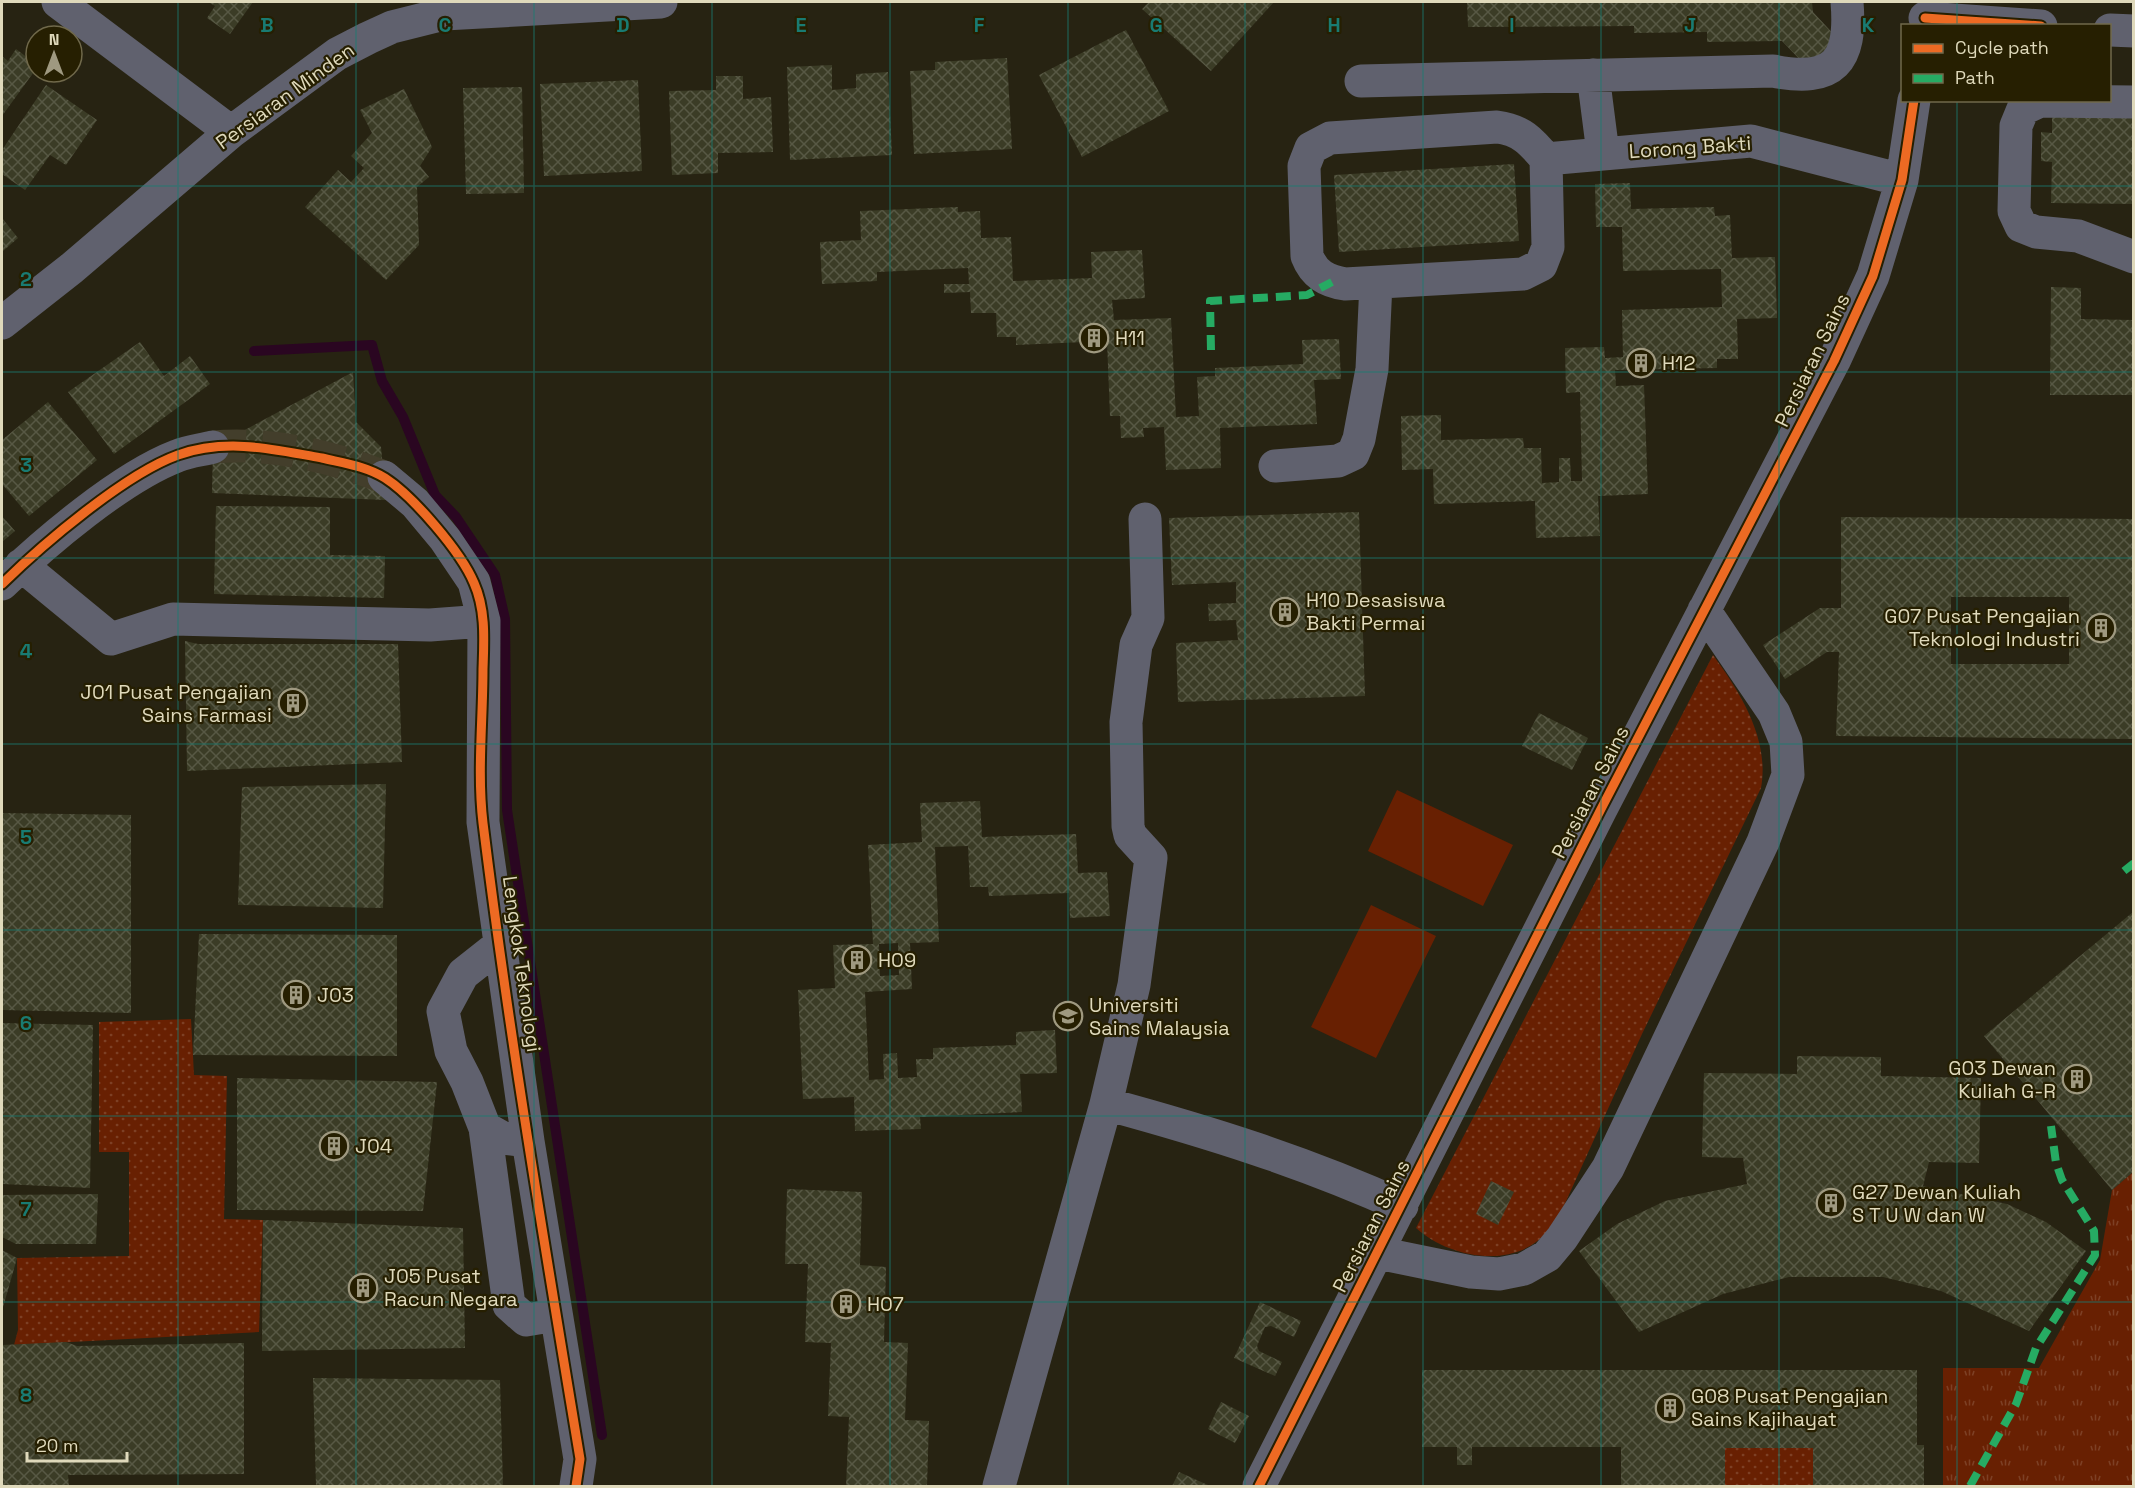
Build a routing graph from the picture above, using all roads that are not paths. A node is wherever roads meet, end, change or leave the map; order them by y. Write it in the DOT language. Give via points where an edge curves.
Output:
graph roads {
  1 [pos="58,2"];
  2 [pos="661,2"];
  3 [pos="1848,2"];
  4 [pos="1925,15"];
  5 [pos="2020,24"];
  6 [pos="2111,30"];
  7 [pos="2133,31"];
  8 [pos="1593,75"];
  9 [pos="1362,81"];
  10 [pos="1914,102"];
  11 [pos="2038,102"];
  12 [pos="2111,102"];
  13 [pos="2133,102"];
  14 [pos="231,132"];
  15 [pos="1603,153"];
  16 [pos="1546,159"];
  17 [pos="1902,180"];
  18 [pos="2133,257"];
  19 [pos="1376,283"];
  20 [pos="2,323"];
  21 [pos="213,447"];
  22 [pos="1275,466"];
  23 [pos="384,477"];
  24 [pos="1145,519"];
  25 [pos="11,575"];
  26 [pos="1704,610"];
  27 [pos="484,621"];
  28 [pos="501,944"];
  29 [pos="1106,1104"];
  30 [pos="485,1128"];
  31 [pos="528,1141"];
  32 [pos="1390,1229"];
  33 [pos="556,1315"];
  34 [pos="576,1486"];
  35 [pos="999,1486"];
  36 [pos="1259,1486"];
  1 -- 14 [label="street"];
  2 -- 14 [label="street, Persiaran Minden" via="444,14 392,27 338,54"];
  3 -- 8 [label="street" via="1850,29 1845,47 1820,74"];
  4 -- 5 [label="street"];
  6 -- 7 [label="street"];
  8 -- 9 [label="street"];
  8 -- 15 [label="street"];
  10 -- 17 [label="street, Persiaran Sains"];
  11 -- 18 [label="street" via="2023,109 2016,126 2014,211 2021,226 2028,231 2078,236"];
  12 -- 13 [label="street"];
  14 -- 20 [label="street, Persiaran Minden"];
  15 -- 16 [label="street, Lorong Bakti"];
  15 -- 17 [label="street, Lorong Bakti" via="1751,141"];
  16 -- 19 [label="street" via="1548,247 1541,265 1522,274"];
  16 -- 19 [label="street" via="1527,137 1514,129 1497,127 1320,141 1306,157 1307,256 1311,266 1332,282"];
  17 -- 26 [label="street, Persiaran Sains" via="1874,276"];
  19 -- 22 [label="street" via="1372,369 1353,454 1338,461"];
  21 -- 25 [label="street" via="151,467 101,501"];
  23 -- 27 [label="street, Lengkok Teknologi" via="415,503 445,539 474,582"];
  24 -- 29 [label="street" via="1148,618 1136,645 1126,722 1128,826 1130,835 1151,858 1134,985"];
  25 -- 27 [label="street" via="111,639 173,619 430,625"];
  26 -- 32 [label="street, Persiaran Sains"];
  26 -- 32 [label="street" via="1774,713 1786,742 1788,775 1777,812 1608,1168 1562,1238 1547,1256 1524,1269 1499,1274 1444,1265"];
  27 -- 28 [label="street, Lengkok Teknologi" via="481,805"];
  28 -- 30 [label="street" via="463,974 443,1011 451,1051"];
  28 -- 31 [label="street, Lengkok Teknologi"];
  29 -- 32 [label="street" via="1227,1137 1333,1174"];
  29 -- 35 [label="street"];
  30 -- 31 [label="street" via="503,1138"];
  30 -- 33 [label="street" via="509,1305 526,1320"];
  31 -- 33 [label="street, Lengkok Teknologi"];
  32 -- 36 [label="street, Persiaran Sains"];
  33 -- 34 [label="street, Lengkok Teknologi" via="580,1459"];
}
